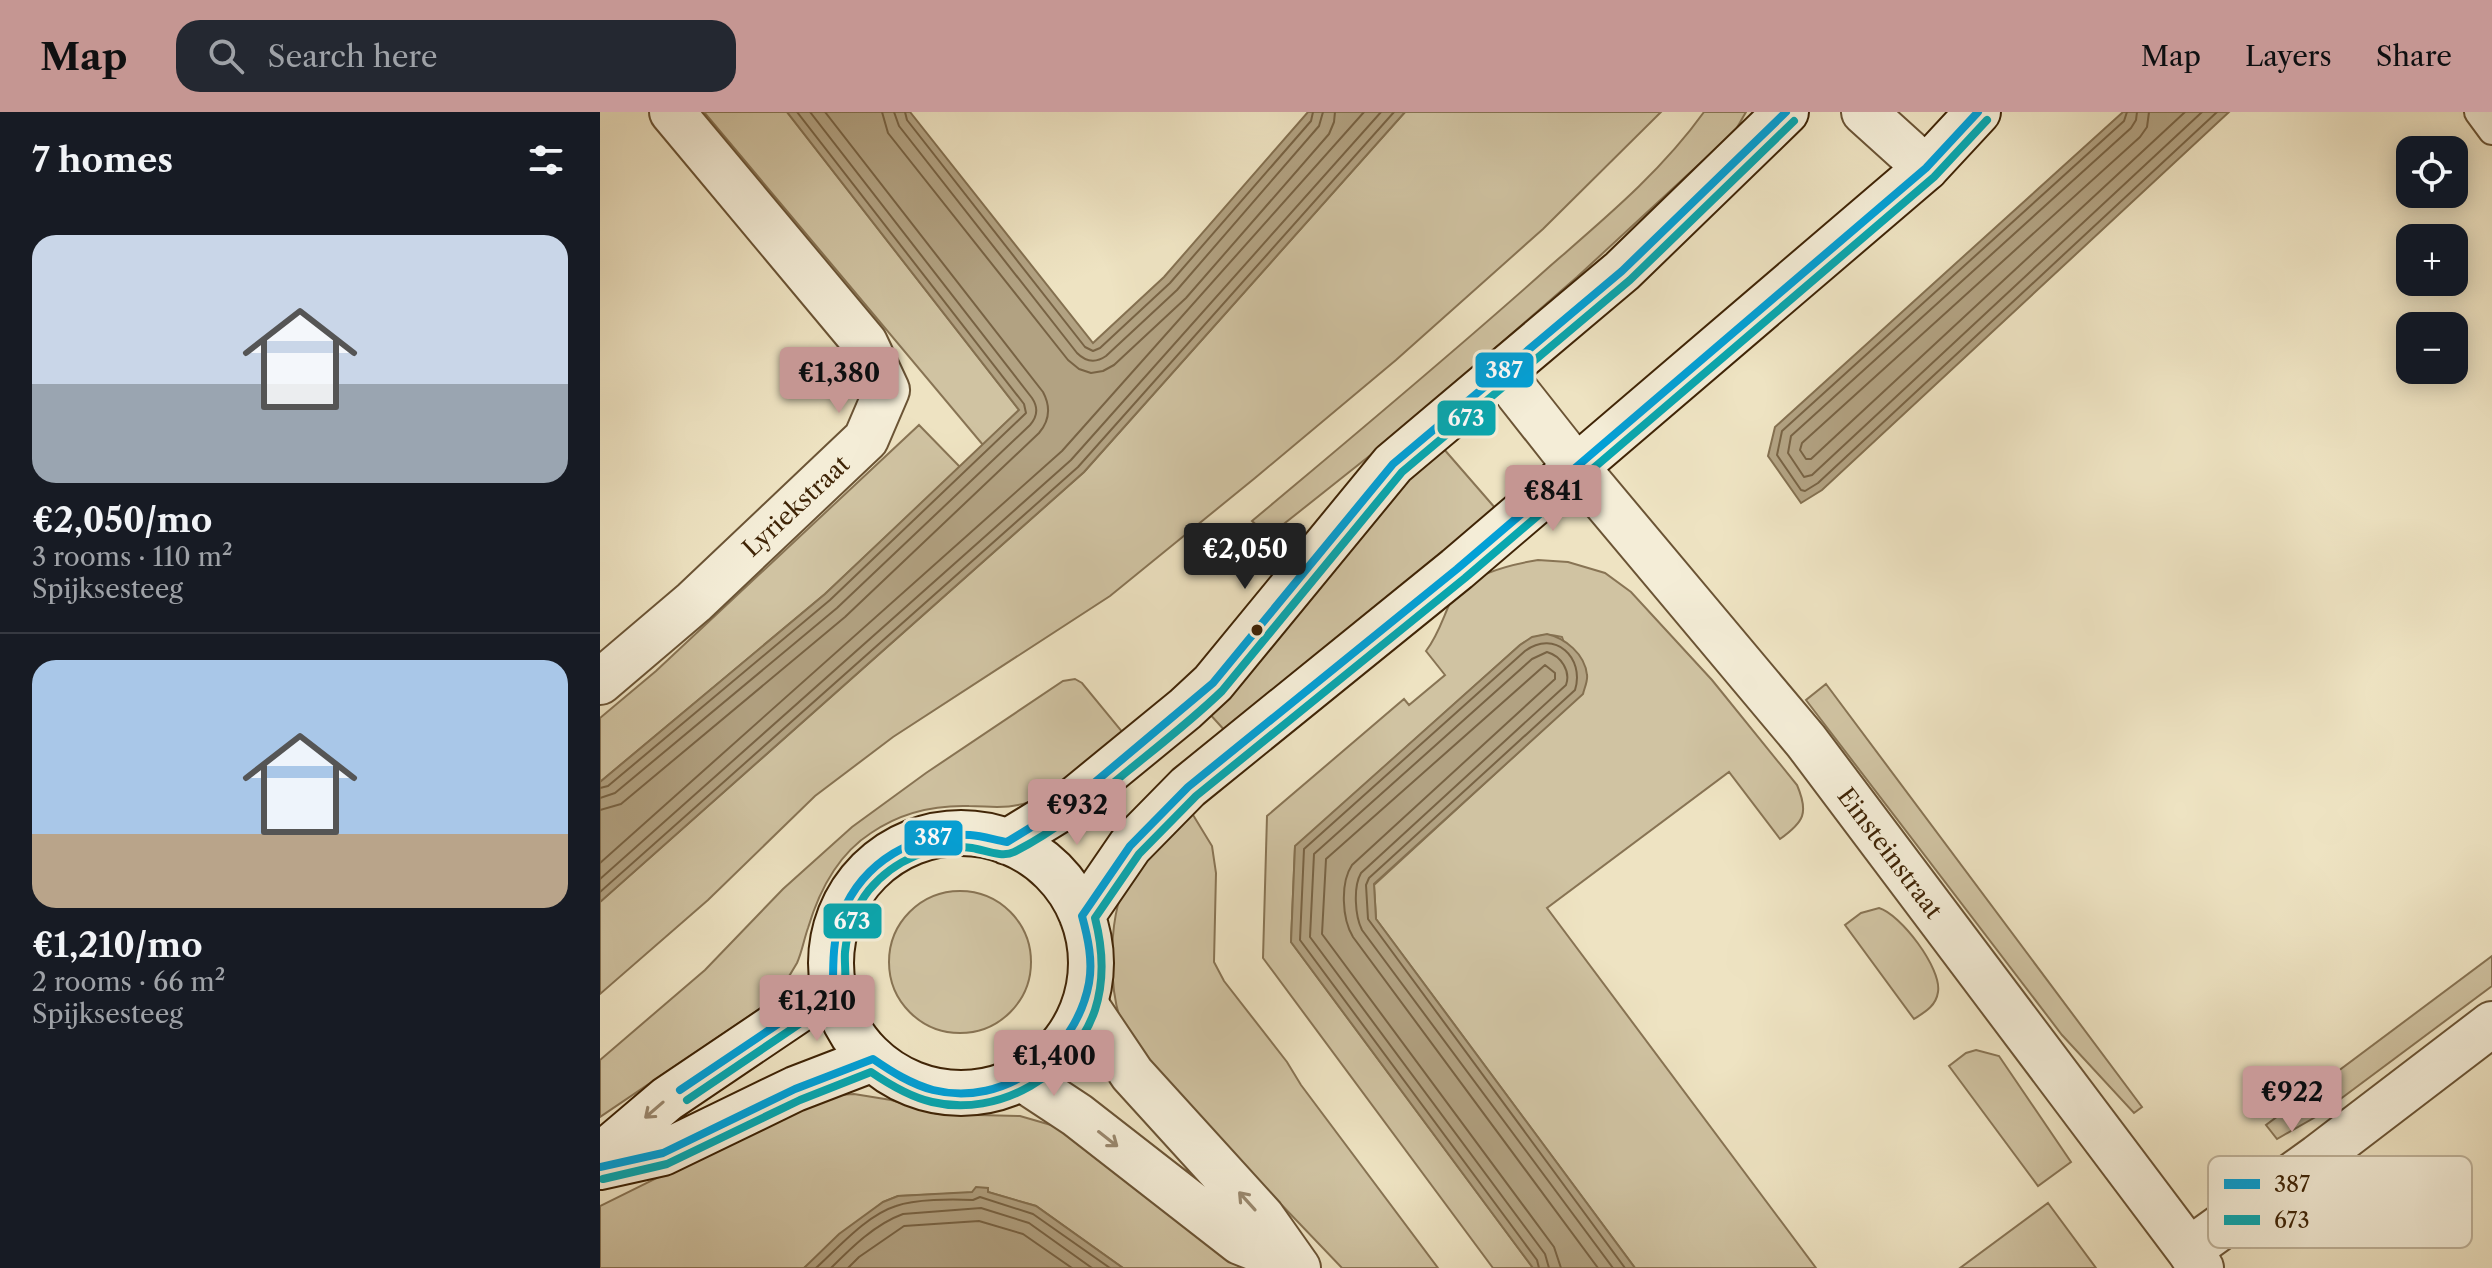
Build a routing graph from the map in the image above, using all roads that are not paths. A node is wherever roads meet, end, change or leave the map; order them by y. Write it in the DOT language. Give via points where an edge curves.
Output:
graph roads {
  1 [pos="672,112"];
  2 [pos="1786,112"];
  3 [pos="1864,112"];
  4 [pos="1978,112"];
  5 [pos="2478,112"];
  6 [pos="2492,131"];
  7 [pos="1926,168"];
  8 [pos="1502,373"];
  9 [pos="1577,468"];
  10 [pos="600,682"];
  11 [pos="1007,842"];
  12 [pos="1082,916"];
  13 [pos="833,987"];
  14 [pos="1085,1004"];
  15 [pos="2492,1024"];
  16 [pos="873,1059"];
  17 [pos="1021,1078"];
  18 [pos="600,1156"];
  19 [pos="2319,1156"];
  20 [pos="600,1167"];
  21 [pos="2195,1259"];
  22 [pos="1295,1266"];
  1 -- 10 [label="main road, Lyriekstraat" via="865,343 887,390 866,439 694,602"];
  2 -- 8 [label="main road" via="1622,271"];
  3 -- 7 [label="main road"];
  4 -- 7 [label="main road"];
  5 -- 6 [label="lane"];
  7 -- 9 [label="main road"];
  8 -- 9 [label="main road, Einsteinstraat"];
  8 -- 11 [label="main road" via="1393,464 1213,683 1069,804"];
  9 -- 12 [label="main road" via="1188,787 1130,846"];
  9 -- 21 [label="main road, Einsteinstraat" via="1806,741"];
  11 -- 12 [label="main road" via="1052,871"];
  11 -- 13 [label="main road" via="958,833 909,843 887,856 868,872 841,913 832,949"];
  12 -- 14 [label="main road" via="1091,960"];
  13 -- 16 [label="main road" via="847,1026"];
  13 -- 18 [label="main road, one-way" via="667,1099"];
  14 -- 17 [label="main road" via="1060,1047"];
  22 -- 14 [label="main road, one-way" via="1262,1217 1132,1074"];
  15 -- 19 [label="main road, Einsteinstraat"];
  16 -- 17 [label="main road" via="907,1080 944,1092 971,1093"];
  16 -- 20 [label="main road" via="795,1089 663,1153"];
  17 -- 22 [label="main road, one-way" via="1240,1242"];
}
